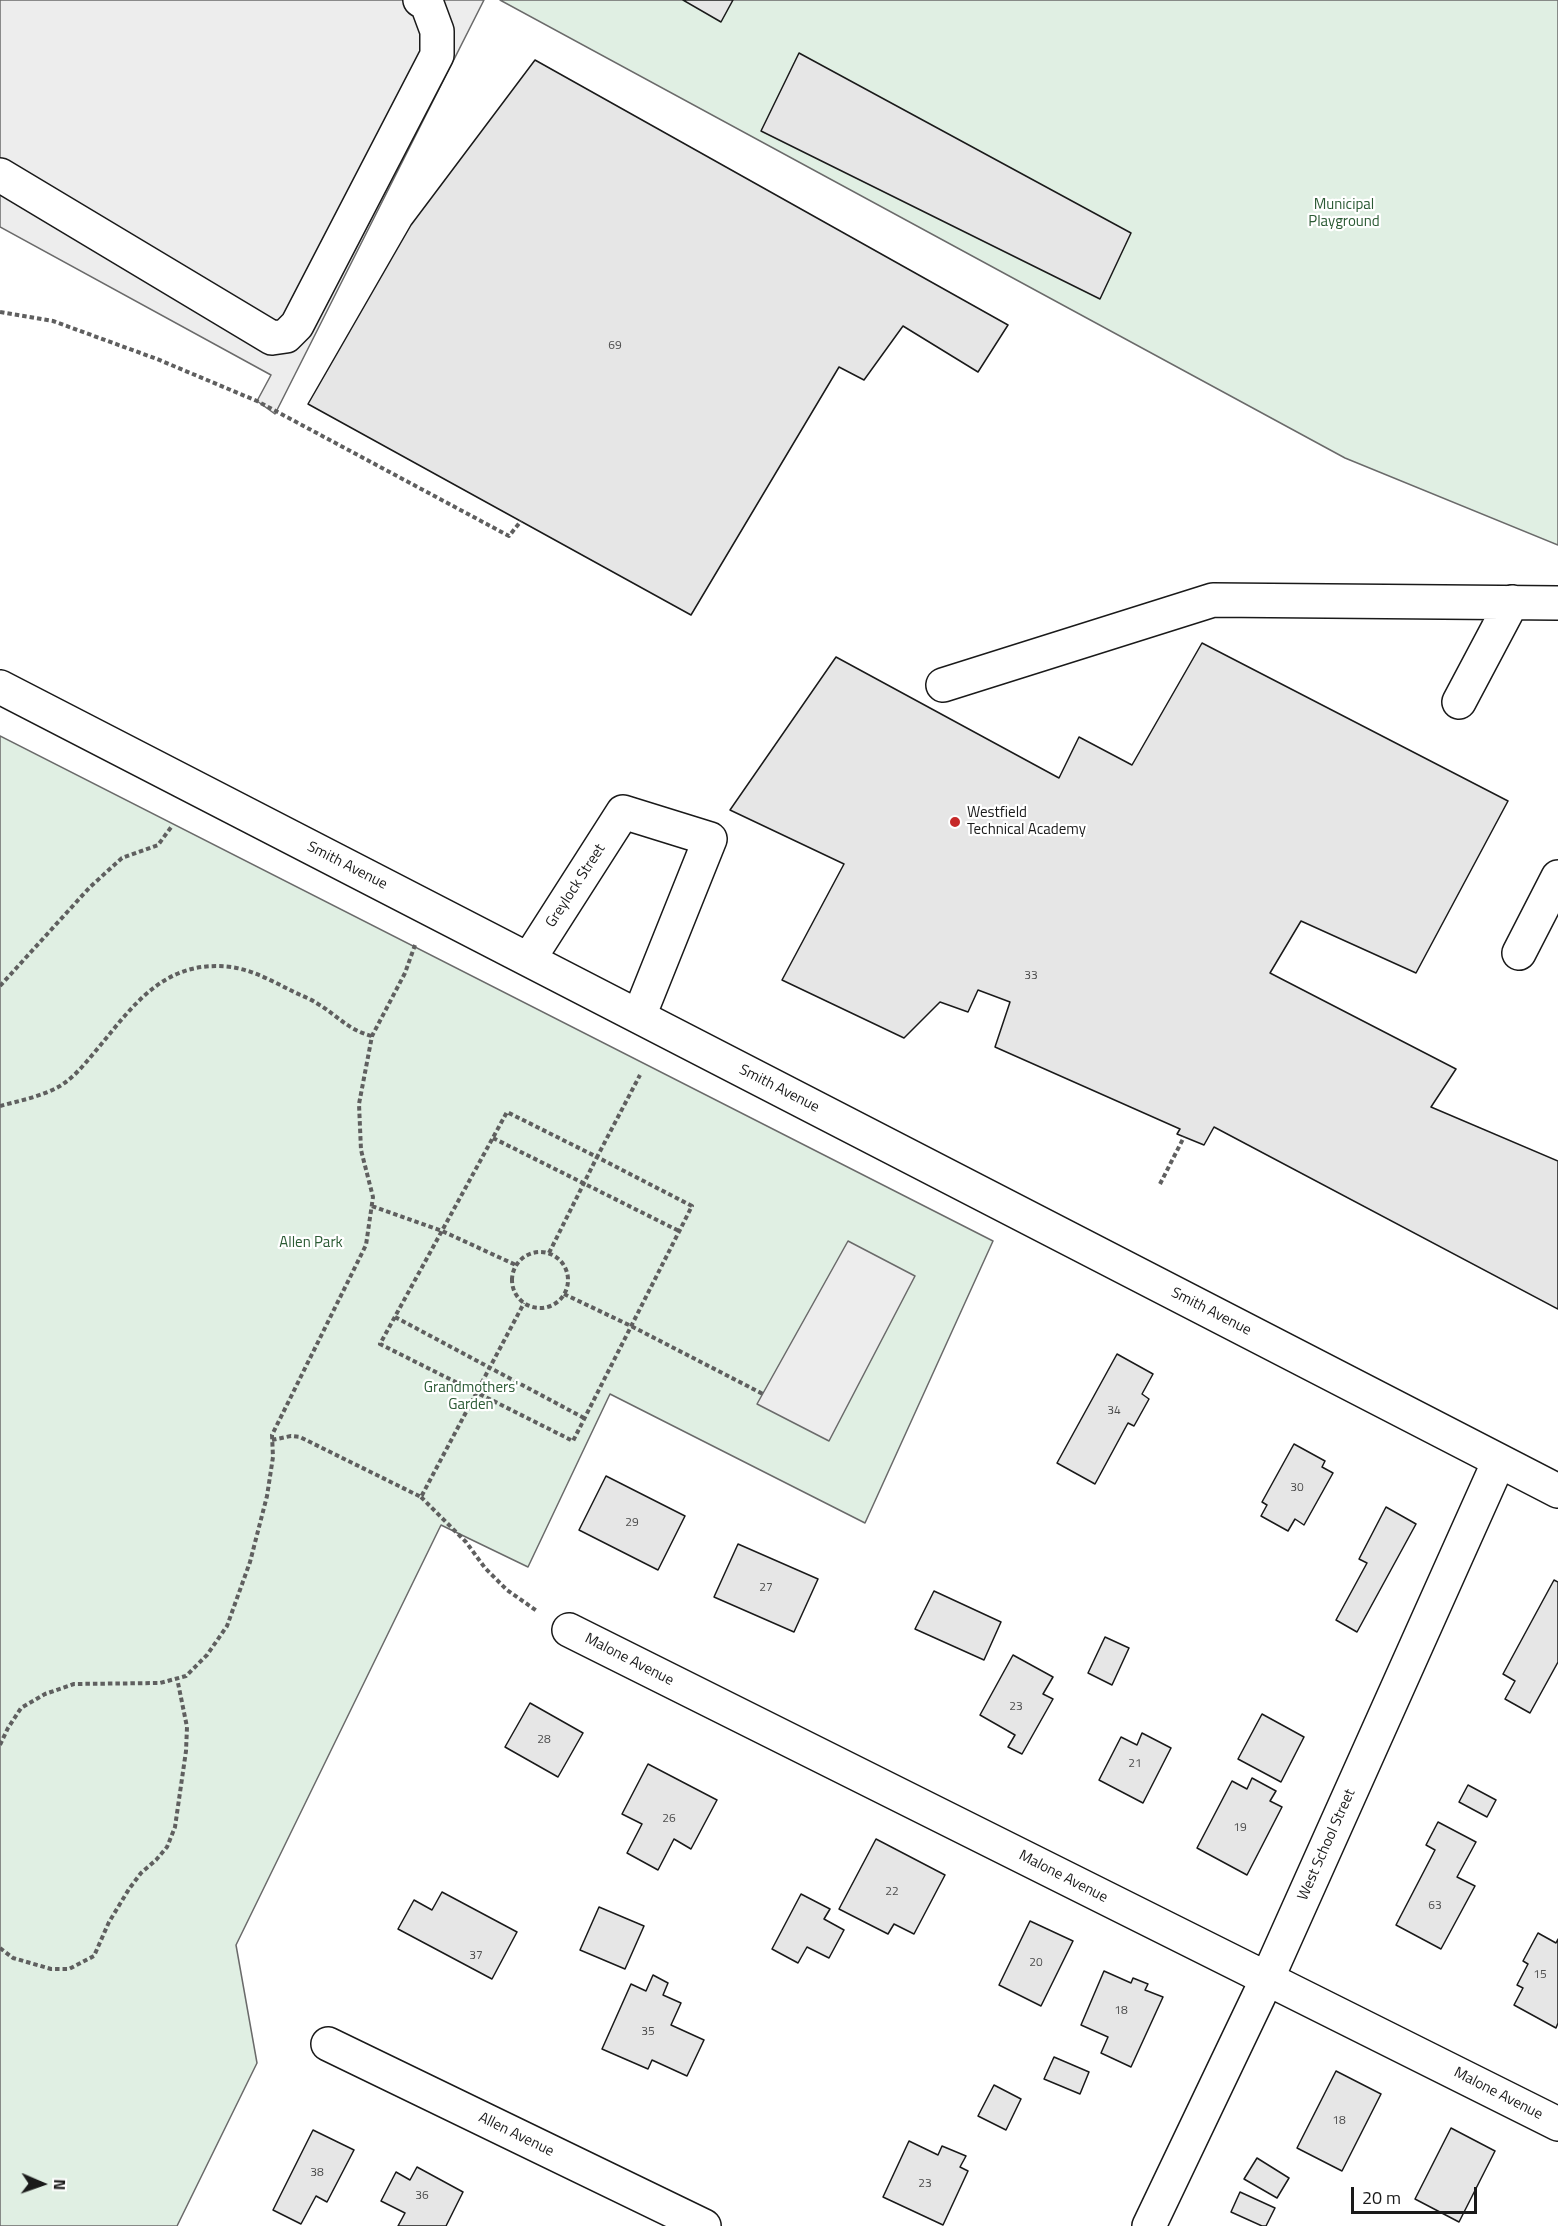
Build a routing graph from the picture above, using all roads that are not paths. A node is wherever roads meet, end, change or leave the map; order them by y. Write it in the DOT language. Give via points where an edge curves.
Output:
graph roads {
  1 [pos="420,0"];
  2 [pos="0,175"];
  3 [pos="1512,602"];
  4 [pos="1558,603"];
  5 [pos="943,685"];
  6 [pos="0,687"];
  7 [pos="1459,702"];
  8 [pos="1558,877"];
  9 [pos="1519,953"];
  10 [pos="529,959"];
  11 [pos="639,1016"];
  12 [pos="1499,1461"];
  13 [pos="1558,1491"];
  14 [pos="569,1630"];
  15 [pos="1267,1979"];
  16 [pos="328,2044"];
  17 [pos="1558,2124"];
  18 [pos="704,2226"];
  19 [pos="1149,2226"];
  1 -- 2 [label="street" via="427,4 438,31 437,55 297,325 286,336 272,338"];
  3 -- 4 [label="street"];
  3 -- 5 [label="street" via="1214,600"];
  3 -- 7 [label="street"];
  6 -- 10 [label="street, Smith Avenue"];
  8 -- 9 [label="street"];
  10 -- 11 [label="street, Smith Avenue"];
  10 -- 11 [label="street, Greylock Street" via="623,812 710,839"];
  11 -- 12 [label="street, Smith Avenue"];
  12 -- 13 [label="street, Smith Avenue"];
  12 -- 15 [label="street, West School Street"];
  14 -- 15 [label="street, Malone Avenue"];
  15 -- 17 [label="street, Malone Avenue"];
  15 -- 19 [label="street, West School Street"];
  16 -- 18 [label="street, Allen Avenue"];
}
